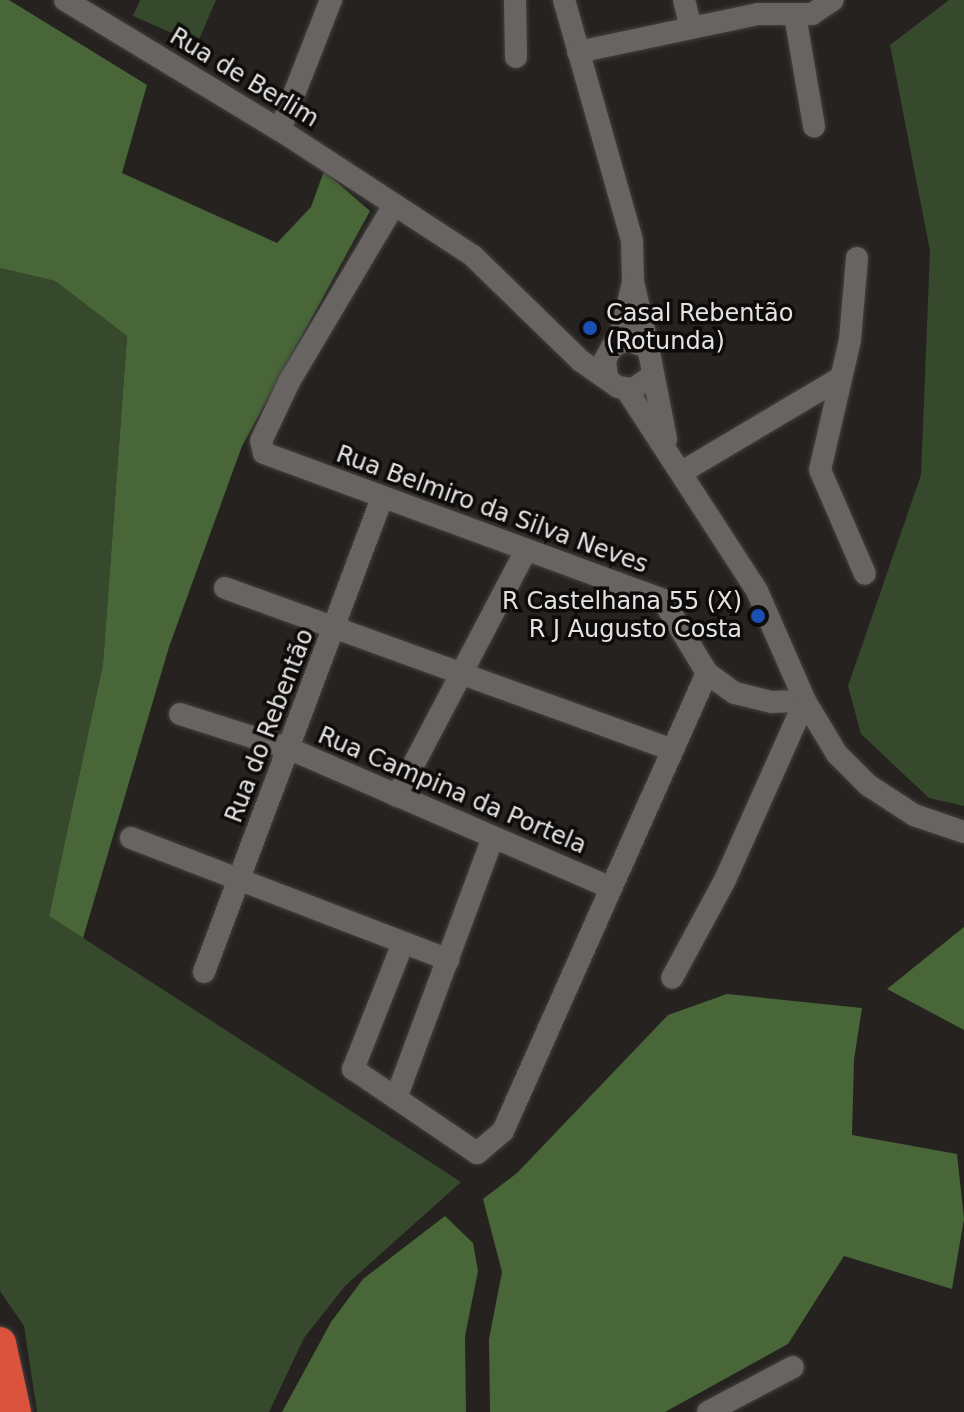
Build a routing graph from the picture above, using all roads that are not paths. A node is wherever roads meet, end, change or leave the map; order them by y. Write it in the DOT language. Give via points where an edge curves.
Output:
graph roads {
  1 [pos="65,0"];
  2 [pos="331,0"];
  3 [pos="515,0"];
  4 [pos="564,0"];
  5 [pos="684,0"];
  6 [pos="832,1"];
  7 [pos="795,15"];
  8 [pos="691,28"];
  9 [pos="578,52"];
  10 [pos="516,57"];
  11 [pos="814,126"];
  12 [pos="280,130"];
  13 [pos="394,205"];
  14 [pos="857,258"];
  15 [pos="633,282"];
  16 [pos="648,347"];
  17 [pos="611,357"];
  18 [pos="652,376"];
  19 [pos="840,378"];
  20 [pos="626,389"];
  21 [pos="669,448"];
  22 [pos="682,472"];
  23 [pos="382,498"];
  24 [pos="526,550"];
  25 [pos="865,574"];
  26 [pos="225,588"];
  27 [pos="335,628"];
  28 [pos="707,673"];
  29 [pos="461,674"];
  30 [pos="805,701"];
  31 [pos="180,714"];
  32 [pos="290,749"];
  33 [pos="672,750"];
  34 [pos="397,796"];
  35 [pos="964,832"];
  36 [pos="493,837"];
  37 [pos="131,838"];
  38 [pos="240,880"];
  39 [pos="611,888"];
  40 [pos="403,943"];
  41 [pos="448,960"];
  42 [pos="204,972"];
  43 [pos="672,978"];
  44 [pos="396,1098"];
  45 [pos="0,1343"];
  46 [pos="793,1367"];
  47 [pos="15,1412"];
  48 [pos="708,1412"];
  1 -- 12 [label="street, Rua de Berlim"];
  2 -- 12 [label="street"];
  3 -- 10 [label="street"];
  4 -- 9 [label="street"];
  5 -- 8 [label="street"];
  6 -- 7 [label="street" via="816,13"];
  7 -- 8 [label="street" via="758,14"];
  7 -- 11 [label="street"];
  8 -- 9 [label="street"];
  9 -- 15 [label="street" via="632,241"];
  12 -- 13 [label="street, Rua de Berlim"];
  13 -- 17 [label="street, Rua de Berlim" via="473,256 561,340"];
  13 -- 23 [label="street, Rua Belmiro da Silva Neves" via="289,382 261,449"];
  14 -- 19 [label="street" via="850,340"];
  15 -- 16 [label="street"];
  15 -- 17 [label="street"];
  16 -- 17 [label="street" via="634,340"];
  16 -- 18 [label="street" via="655,361"];
  17 -- 20 [label="street"];
  18 -- 20 [label="street" via="641,387"];
  18 -- 21 [label="street"];
  19 -- 22 [label="street"];
  19 -- 25 [label="street" via="820,470"];
  20 -- 21 [label="street"];
  21 -- 22 [label="street"];
  22 -- 30 [label="street" via="757,591"];
  23 -- 24 [label="street, Rua Belmiro da Silva Neves"];
  23 -- 27 [label="street, Rua do Rebentão"];
  24 -- 28 [label="street, Rua Belmiro da Silva Neves" via="663,600"];
  24 -- 29 [label="street"];
  26 -- 27 [label="street"];
  27 -- 29 [label="street"];
  27 -- 32 [label="street, Rua do Rebentão"];
  28 -- 30 [label="street, Rua Belmiro da Silva Neves" via="735,693 771,702"];
  28 -- 33 [label="street"];
  29 -- 33 [label="street"];
  29 -- 34 [label="street"];
  30 -- 35 [label="street" via="837,754 868,785 914,815"];
  30 -- 43 [label="street" via="725,880"];
  31 -- 32 [label="street, Rua Campina da Portela"];
  32 -- 34 [label="street, Rua Campina da Portela"];
  32 -- 38 [label="street, Rua do Rebentão"];
  33 -- 39 [label="street"];
  34 -- 36 [label="street, Rua Campina da Portela"];
  36 -- 39 [label="street, Rua Campina da Portela"];
  36 -- 41 [label="street"];
  37 -- 38 [label="street"];
  38 -- 40 [label="street"];
  38 -- 42 [label="street, Rua do Rebentão"];
  39 -- 44 [label="street" via="503,1131 477,1153"];
  40 -- 41 [label="street"];
  40 -- 44 [label="street" via="353,1069"];
  41 -- 44 [label="street"];
  45 -- 47 [label="highway"];
  46 -- 48 [label="street"];
}
